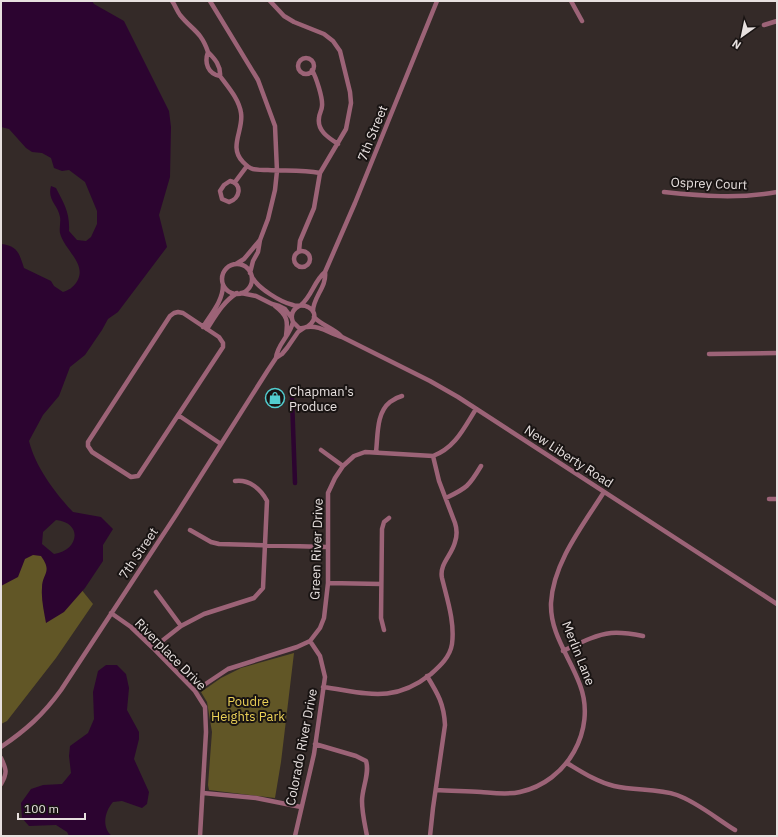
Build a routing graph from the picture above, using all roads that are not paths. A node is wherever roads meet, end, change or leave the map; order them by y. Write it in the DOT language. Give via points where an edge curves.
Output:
graph roads {
  1 [pos="172,1"];
  2 [pos="210,1"];
  3 [pos="270,1"];
  4 [pos="437,1"];
  5 [pos="571,1"];
  6 [pos="582,21"];
  7 [pos="777,21"];
  8 [pos="764,25"];
  9 [pos="208,52"];
  10 [pos="312,70"];
  11 [pos="220,76"];
  12 [pos="338,144"];
  13 [pos="247,166"];
  14 [pos="277,171"];
  15 [pos="320,173"];
  16 [pos="235,182"];
  17 [pos="664,192"];
  18 [pos="777,192"];
  19 [pos="260,240"];
  20 [pos="300,251"];
  21 [pos="234,264"];
  22 [pos="325,272"];
  23 [pos="251,275"];
  24 [pos="223,284"];
  25 [pos="238,293"];
  26 [pos="272,304"];
  27 [pos="300,306"];
  28 [pos="313,311"];
  29 [pos="314,317"];
  30 [pos="292,320"];
  31 [pos="205,328"];
  32 [pos="306,328"];
  33 [pos="286,337"];
  34 [pos="342,337"];
  35 [pos="777,353"];
  36 [pos="709,354"];
  37 [pos="276,358"];
  38 [pos="402,396"];
  39 [pos="476,409"];
  40 [pos="178,415"];
  41 [pos="221,444"];
  42 [pos="321,450"];
  43 [pos="376,452"];
  44 [pos="433,456"];
  45 [pos="344,466"];
  46 [pos="481,466"];
  47 [pos="235,481"];
  48 [pos="604,492"];
  49 [pos="446,498"];
  50 [pos="769,499"];
  51 [pos="777,499"];
  52 [pos="389,518"];
  53 [pos="190,530"];
  54 [pos="265,545"];
  55 [pos="328,547"];
  56 [pos="328,583"];
  57 [pos="381,584"];
  58 [pos="156,592"];
  59 [pos="777,604"];
  60 [pos="111,613"];
  61 [pos="181,626"];
  62 [pos="384,630"];
  63 [pos="643,636"];
  64 [pos="310,641"];
  65 [pos="153,648"];
  66 [pos="563,651"];
  67 [pos="427,676"];
  68 [pos="323,688"];
  69 [pos="195,691"];
  70 [pos="315,744"];
  71 [pos="1,747"];
  72 [pos="1,758"];
  73 [pos="567,763"];
  74 [pos="1,784"];
  75 [pos="436,790"];
  76 [pos="203,793"];
  77 [pos="301,807"];
  78 [pos="734,830"];
  79 [pos="200,836"];
  80 [pos="295,836"];
  81 [pos="366,836"];
  82 [pos="430,836"];
  1 -- 9 [label="street" via="198,33"];
  2 -- 14 [label="street" via="258,80 275,126"];
  3 -- 12 [label="street" via="284,16 324,34 340,50 351,103 346,129"];
  4 -- 22 [label="street, 7th Street"];
  5 -- 6 [label="street"];
  7 -- 8 [label="street"];
  9 -- 11 [label="street" via="218,64"];
  9 -- 11 [label="street" via="205,60 208,69 214,75"];
  10 -- 12 [label="street" via="323,106 318,119 320,128"];
  11 -- 13 [label="street" via="238,101 241,122 236,144 237,152"];
  12 -- 15 [label="street"];
  13 -- 14 [label="street"];
  13 -- 16 [label="street"];
  14 -- 15 [label="street" via="306,170"];
  14 -- 19 [label="street" via="272,208"];
  15 -- 20 [label="street" via="314,208 300,241"];
  16 -- 16 [label="street" via="227,182 220,191 220,195 226,201 233,201 239,192"];
  17 -- 18 [label="street, Osprey Court" via="726,197"];
  19 -- 21 [label="street" via="244,259"];
  19 -- 23 [label="street"];
  21 -- 23 [label="street" via="244,266"];
  21 -- 24 [label="street" via="225,270 222,276"];
  22 -- 27 [label="street, 7th Street" via="307,300"];
  22 -- 28 [label="street, 7th Street" via="326,278 314,301"];
  23 -- 25 [label="street" via="247,290"];
  23 -- 27 [label="street" via="256,284 266,292 288,304"];
  24 -- 25 [label="street" via="227,290"];
  24 -- 31 [label="street" via="221,297"];
  25 -- 26 [label="street" via="256,296"];
  25 -- 31 [label="street" via="226,301"];
  26 -- 30 [label="street" via="285,309"];
  26 -- 33 [label="street" via="286,316"];
  27 -- 28 [label="street" via="309,307"];
  27 -- 30 [label="street" via="294,309"];
  28 -- 29 [label="street"];
  29 -- 32 [label="street" via="313,322"];
  29 -- 34 [label="street, New Liberty Road"];
  30 -- 32 [label="street" via="299,328"];
  30 -- 33 [label="street, 7th Street" via="291,329"];
  31 -- 40 [label="street" via="222,340 223,347"];
  31 -- 40 [label="street" via="178,312 170,316 89,438 88,446 92,452 130,477 138,476"];
  32 -- 34 [label="street, New Liberty Road" via="318,327"];
  32 -- 37 [label="street, 7th Street" via="298,332"];
  33 -- 37 [label="street, 7th Street" via="277,350"];
  34 -- 39 [label="street, New Liberty Road" via="444,389"];
  35 -- 36 [label="street"];
  37 -- 41 [label="street, 7th Street"];
  38 -- 43 [label="street" via="391,401 382,411"];
  39 -- 44 [label="street" via="452,444"];
  39 -- 48 [label="street, New Liberty Road"];
  40 -- 41 [label="street"];
  41 -- 60 [label="street, 7th Street"];
  42 -- 45 [label="street"];
  43 -- 44 [label="street, Green River Drive"];
  43 -- 45 [label="street, Green River Drive" via="364,452 354,456"];
  44 -- 49 [label="street"];
  45 -- 55 [label="street, Green River Drive" via="328,493"];
  46 -- 49 [label="street" via="470,484"];
  47 -- 54 [label="street" via="242,480 257,488 267,501"];
  48 -- 59 [label="street, New Liberty Road"];
  48 -- 66 [label="street, Merlin Lane" via="564,556 556,581 551,603 555,629"];
  49 -- 67 [label="street" via="456,529 455,544 441,574 453,627 452,646 440,666"];
  50 -- 51 [label="street"];
  52 -- 57 [label="street" via="384,522 382,529"];
  53 -- 54 [label="street" via="219,544"];
  54 -- 55 [label="street"];
  54 -- 61 [label="street" via="263,588 254,598 204,614"];
  55 -- 56 [label="street, Green River Drive"];
  56 -- 57 [label="street"];
  56 -- 64 [label="street, Green River Drive" via="324,618"];
  57 -- 62 [label="street" via="381,618"];
  58 -- 61 [label="street"];
  60 -- 65 [label="street, Riverplace Drive" via="131,627"];
  60 -- 71 [label="street, 7th Street" via="51,704 33,723"];
  61 -- 65 [label="street"];
  63 -- 66 [label="street" via="604,634"];
  64 -- 68 [label="street, Colorado River Drive" via="324,668"];
  64 -- 69 [label="street" via="228,669"];
  65 -- 69 [label="street, Riverplace Drive"];
  66 -- 73 [label="street, Merlin Lane" via="580,685 585,710 581,738"];
  67 -- 68 [label="street" via="406,690 382,695"];
  67 -- 75 [label="street" via="445,711"];
  68 -- 70 [label="street, Colorado River Drive"];
  69 -- 76 [label="street, Riverplace Drive" via="205,707 206,716"];
  70 -- 77 [label="street, Colorado River Drive"];
  70 -- 81 [label="street" via="366,761 368,768 362,802"];
  72 -- 74 [label="street" via="6,770"];
  73 -- 75 [label="street, Merlin Lane" via="549,780 521,792 502,794"];
  73 -- 78 [label="street" via="589,776 622,788 661,791 679,796"];
  75 -- 82 [label="street"];
  76 -- 77 [label="street" via="256,798"];
  76 -- 79 [label="street, Riverplace Drive"];
  77 -- 80 [label="street, Colorado River Drive"];
}
